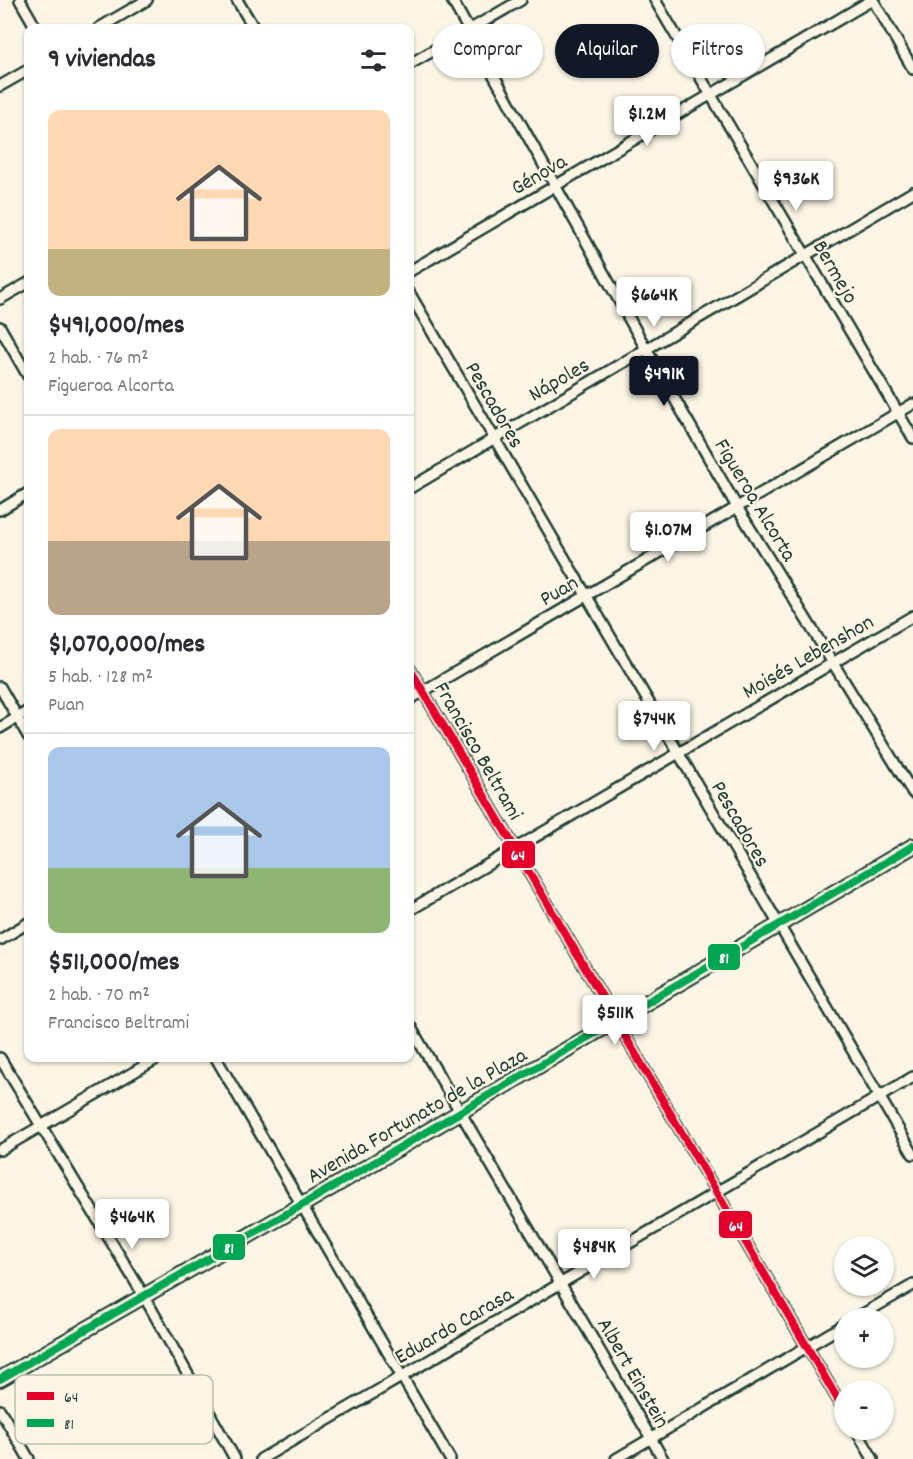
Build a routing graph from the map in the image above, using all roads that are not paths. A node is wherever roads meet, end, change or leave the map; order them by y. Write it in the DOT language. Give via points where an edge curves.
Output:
graph roads {
  1 [pos="20,0"];
  2 [pos="147,0"];
  3 [pos="237,0"];
  4 [pos="452,0"];
  5 [pos="521,0"];
  6 [pos="655,0"];
  7 [pos="873,0"];
  8 [pos="34,24"];
  9 [pos="106,24"];
  10 [pos="252,24"];
  11 [pos="465,24"];
  12 [pos="481,24"];
  13 [pos="432,52"];
  14 [pos="414,62"];
  15 [pos="913,69"];
  16 [pos="24,71"];
  17 [pos="496,78"];
  18 [pos="0,86"];
  19 [pos="711,94"];
  20 [pos="556,185"];
  21 [pos="913,192"];
  22 [pos="806,255"];
  23 [pos="414,269"];
  24 [pos="24,285"];
  25 [pos="0,299"];
  26 [pos="414,301"];
  27 [pos="0,327"];
  28 [pos="646,349"];
  29 [pos="24,369"];
  30 [pos="913,404"];
  31 [pos="898,412"];
  32 [pos="494,438"];
  33 [pos="913,438"];
  34 [pos="414,486"];
  35 [pos="24,495"];
  36 [pos="737,507"];
  37 [pos="0,510"];
  38 [pos="586,596"];
  39 [pos="913,616"];
  40 [pos="834,662"];
  41 [pos="414,676"];
  42 [pos="0,687"];
  43 [pos="423,691"];
  44 [pos="414,697"];
  45 [pos="24,713"];
  46 [pos="18,717"];
  47 [pos="0,728"];
  48 [pos="24,728"];
  49 [pos="678,753"];
  50 [pos="913,793"];
  51 [pos="913,846"];
  52 [pos="515,849"];
  53 [pos="414,908"];
  54 [pos="24,925"];
  55 [pos="779,925"];
  56 [pos="0,940"];
  57 [pos="616,1021"];
  58 [pos="414,1033"];
  59 [pos="0,1058"];
  60 [pos="151,1062"];
  61 [pos="218,1062"];
  62 [pos="913,1077"];
  63 [pos="879,1097"];
  64 [pos="460,1112"];
  65 [pos="40,1126"];
  66 [pos="0,1150"];
  67 [pos="913,1154"];
  68 [pos="716,1192"];
  69 [pos="302,1205"];
  70 [pos="561,1283"];
  71 [pos="913,1285"];
  72 [pos="144,1296"];
  73 [pos="873,1308"];
  74 [pos="834,1331"];
  75 [pos="807,1347"];
  76 [pos="188,1375"];
  77 [pos="402,1376"];
  78 [pos="0,1379"];
  79 [pos="834,1393"];
  80 [pos="0,1410"];
  81 [pos="213,1420"];
  82 [pos="15,1435"];
  83 [pos="651,1438"];
  84 [pos="862,1440"];
  85 [pos="20,1444"];
  86 [pos="29,1459"];
  87 [pos="235,1459"];
  88 [pos="261,1459"];
  89 [pos="450,1459"];
  90 [pos="616,1459"];
  91 [pos="663,1459"];
  92 [pos="873,1459"];
  1 -- 8 [label="street"];
  2 -- 9 [label="street"];
  3 -- 10 [label="street"];
  4 -- 11 [label="street, Figueroa Alcorta"];
  5 -- 12 [label="street"];
  6 -- 19 [label="street, Bermejo"];
  7 -- 15 [label="street"];
  7 -- 19 [label="street, Génova"];
  13 -- 14 [label="street"];
  16 -- 18 [label="street"];
  17 -- 20 [label="street, Figueroa Alcorta"];
  19 -- 20 [label="street, Génova"];
  19 -- 22 [label="street, Bermejo"];
  20 -- 23 [label="street, Génova"];
  20 -- 28 [label="street, Figueroa Alcorta"];
  21 -- 22 [label="street, Nápoles"];
  22 -- 28 [label="street, Nápoles"];
  22 -- 31 [label="street, Bermejo"];
  24 -- 25 [label="street"];
  26 -- 32 [label="street, Pescadores"];
  27 -- 29 [label="street"];
  28 -- 32 [label="street, Nápoles"];
  28 -- 36 [label="street, Figueroa Alcorta"];
  30 -- 31 [label="street, Puan"];
  31 -- 33 [label="street, Bermejo"];
  31 -- 36 [label="street, Puan"];
  32 -- 34 [label="street, Nápoles"];
  32 -- 38 [label="street, Pescadores"];
  35 -- 37 [label="street"];
  36 -- 38 [label="street, Puan"];
  36 -- 40 [label="street, Figueroa Alcorta"];
  38 -- 43 [label="street, Puan"];
  38 -- 49 [label="street, Pescadores"];
  39 -- 40 [label="street, Moisés Lebenshon"];
  40 -- 49 [label="street, Moisés Lebenshon"];
  40 -- 50 [label="street, Figueroa Alcorta"];
  41 -- 43 [label="street, Francisco Beltrami"];
  42 -- 46 [label="street"];
  43 -- 44 [label="street, Puan"];
  43 -- 52 [label="street, Francisco Beltrami"];
  45 -- 46 [label="street"];
  46 -- 47 [label="street"];
  46 -- 48 [label="street"];
  49 -- 52 [label="street, Moisés Lebenshon"];
  49 -- 55 [label="street, Pescadores"];
  51 -- 55 [label="main road, Avenida Fortunato de la Plaza"];
  52 -- 53 [label="street, Moisés Lebenshon"];
  52 -- 57 [label="street, Francisco Beltrami"];
  54 -- 56 [label="street"];
  55 -- 57 [label="main road, Avenida Fortunato de la Plaza"];
  55 -- 63 [label="street, Pescadores"];
  57 -- 64 [label="main road, Avenida Fortunato de la Plaza"];
  57 -- 68 [label="street, Francisco Beltrami"];
  58 -- 64 [label="street, Albert Einstein"];
  59 -- 65 [label="street"];
  60 -- 65 [label="street"];
  61 -- 69 [label="street"];
  62 -- 63 [label="street, Eduardo Carasa"];
  63 -- 67 [label="street, Pescadores"];
  63 -- 68 [label="street, Eduardo Carasa"];
  64 -- 69 [label="main road, Avenida Fortunato de la Plaza"];
  64 -- 70 [label="street, Albert Einstein"];
  65 -- 66 [label="street"];
  65 -- 72 [label="street"];
  68 -- 70 [label="street, Eduardo Carasa"];
  68 -- 75 [label="street, Francisco Beltrami"];
  69 -- 72 [label="main road, Avenida Fortunato de la Plaza"];
  69 -- 77 [label="street"];
  70 -- 77 [label="street, Eduardo Carasa"];
  70 -- 83 [label="street, Albert Einstein"];
  71 -- 73 [label="street"];
  72 -- 76 [label="street"];
  72 -- 78 [label="main road, Avenida Fortunato de la Plaza"];
  74 -- 75 [label="street"];
  75 -- 79 [label="street, Francisco Beltrami"];
  75 -- 83 [label="street"];
  77 -- 88 [label="street, Eduardo Carasa"];
  77 -- 89 [label="street"];
  80 -- 82 [label="street"];
  81 -- 87 [label="street"];
  83 -- 90 [label="street"];
  83 -- 91 [label="street, Albert Einstein"];
  84 -- 92 [label="street"];
  85 -- 86 [label="street"];
}
